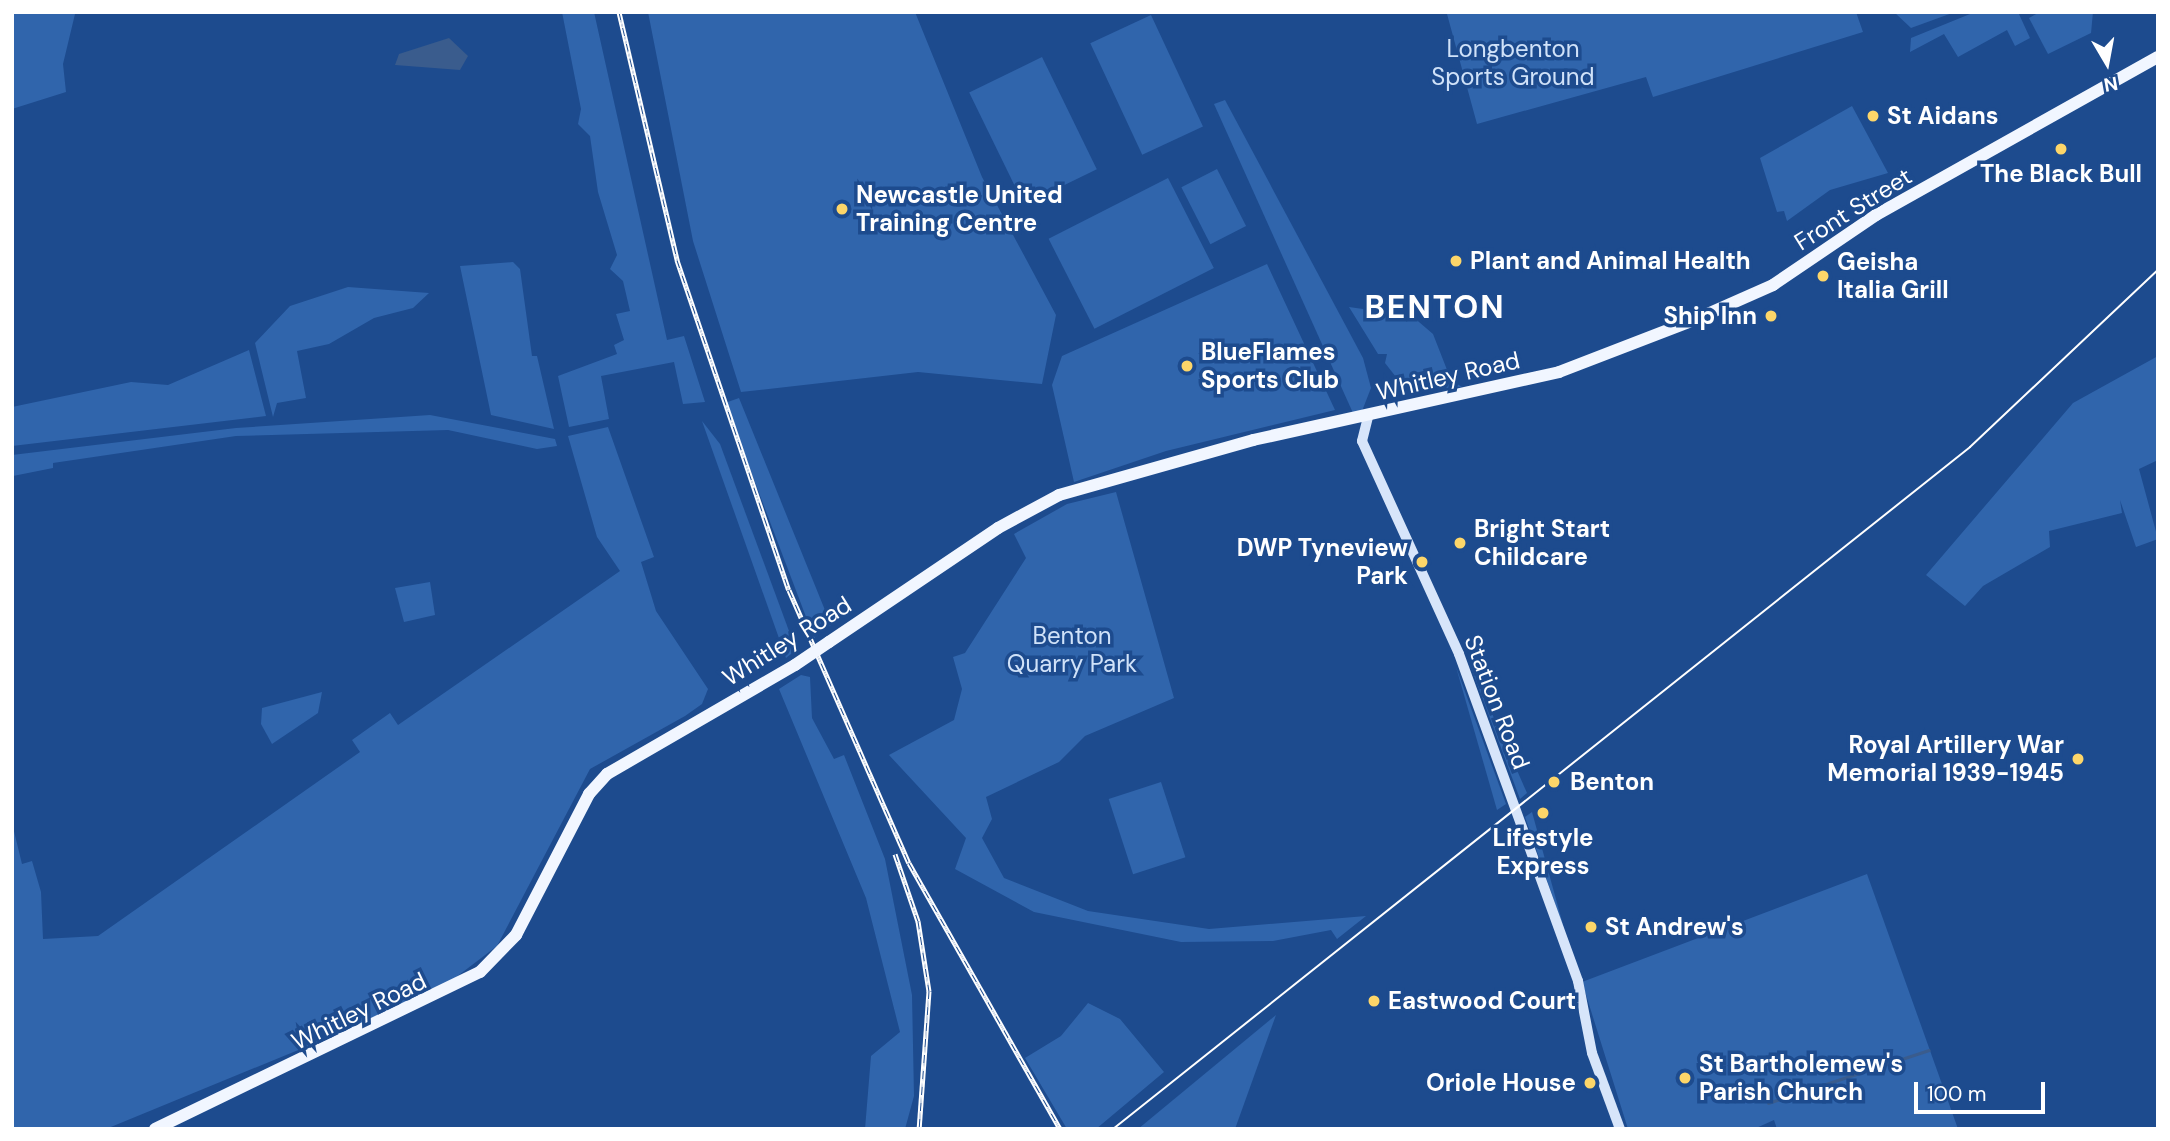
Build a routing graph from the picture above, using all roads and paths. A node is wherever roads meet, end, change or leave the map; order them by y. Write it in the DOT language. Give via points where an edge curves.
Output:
graph roads {
  1 [pos="2158,57"];
  2 [pos="1559,372"];
  3 [pos="1368,416"];
  4 [pos="155,1129"];
  5 [pos="1620,1129"];
  1 -- 2 [label="main road, Front Street" via="1876,215 1773,285"];
  2 -- 3 [label="main road, Whitley Road"];
  3 -- 4 [label="main road, Whitley Road, bridge" via="1205,452 1049,499 795,665 607,774 582,806 516,935 480,972"];
  3 -- 5 [label="main road, Station Road" via="1362,441 1459,654 1578,981 1592,1053"];
}
